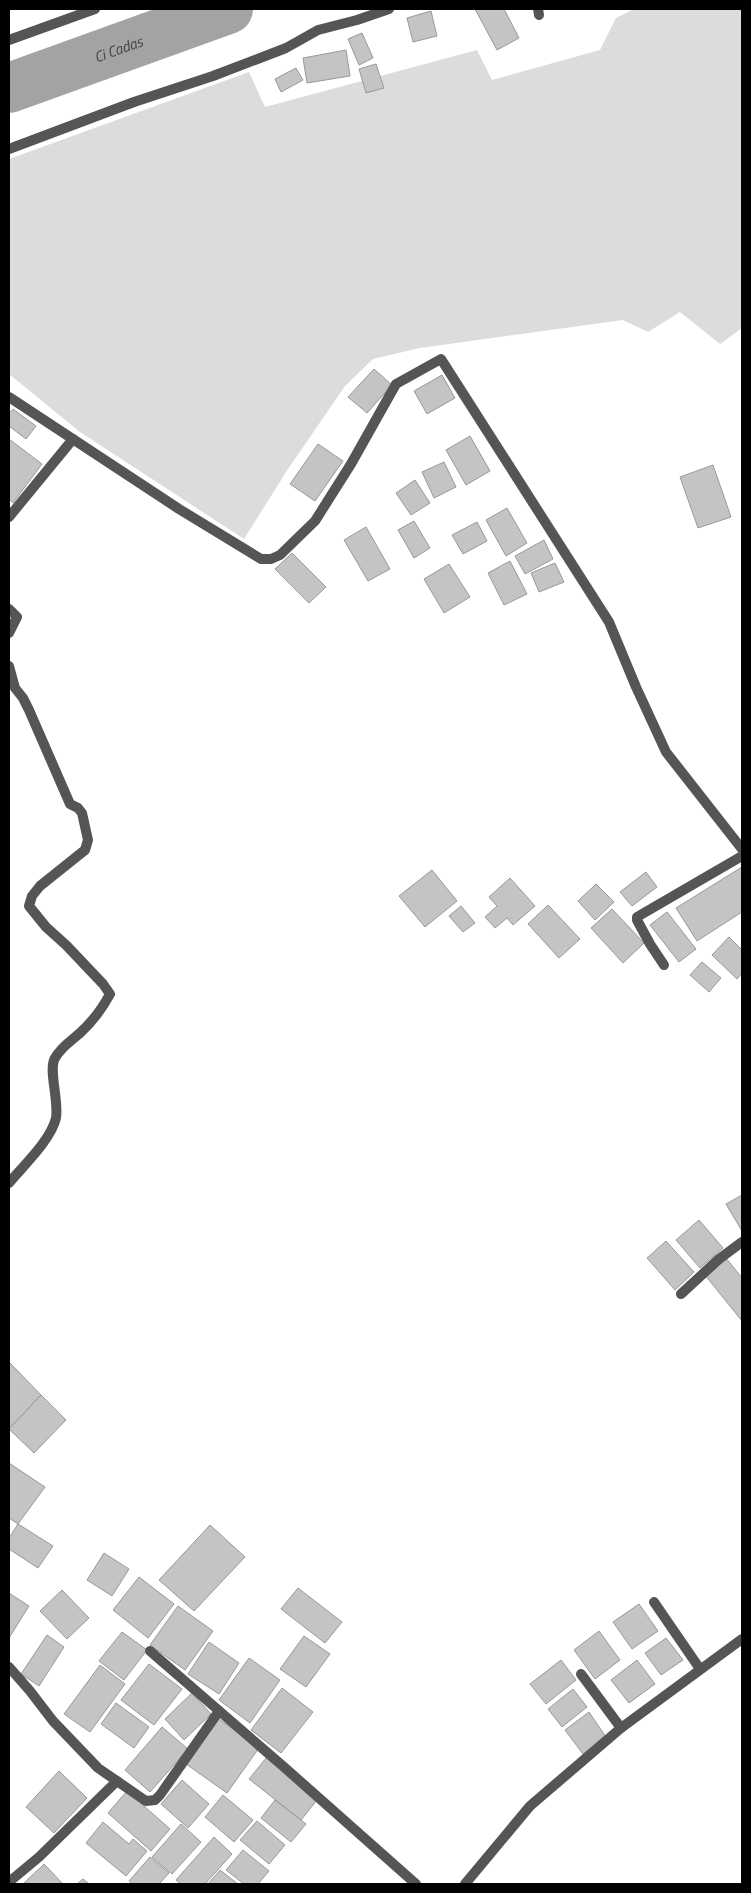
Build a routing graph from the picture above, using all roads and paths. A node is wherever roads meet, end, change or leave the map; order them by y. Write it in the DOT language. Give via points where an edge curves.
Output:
graph roads {
  1 [pos="95,9"];
  2 [pos="389,9"];
  3 [pos="9,40"];
  4 [pos="9,149"];
  5 [pos="9,397"];
  6 [pos="72,439"];
  7 [pos="9,517"];
  8 [pos="9,609"];
  9 [pos="9,633"];
  10 [pos="9,666"];
  11 [pos="742,849"];
  12 [pos="742,856"];
  13 [pos="664,965"];
  14 [pos="9,1183"];
  15 [pos="742,1242"];
  16 [pos="681,1294"];
  17 [pos="654,1602"];
  18 [pos="742,1638"];
  19 [pos="150,1651"];
  20 [pos="9,1667"];
  21 [pos="700,1669"];
  22 [pos="581,1674"];
  23 [pos="219,1711"];
  24 [pos="621,1728"];
  25 [pos="117,1781"];
  26 [pos="9,1882"];
  27 [pos="416,1884"];
  28 [pos="465,1884"];
  1 -- 3 [label="street"];
  2 -- 4 [label="street" via="318,30 286,48"];
  5 -- 6 [label="street"];
  6 -- 7 [label="street"];
  6 -- 11 [label="street" via="252,554 261,559 271,559 280,555 315,521 396,384 442,359 609,622 666,752"];
  8 -- 9 [label="street" via="17,617"];
  10 -- 14 [label="street" via="15,688 29,710 70,804 82,813 88,840 85,850 40,886 29,906 110,994 90,1022 55,1059 52,1068 57,1101 52,1130"];
  12 -- 13 [label="street" via="638,917"];
  15 -- 16 [label="street"];
  17 -- 21 [label="street"];
  18 -- 21 [label="street"];
  19 -- 23 [label="street"];
  20 -- 25 [label="street" via="75,1746"];
  21 -- 24 [label="street"];
  22 -- 24 [label="street"];
  23 -- 25 [label="street" via="155,1800 146,1801"];
  23 -- 27 [label="street"];
  24 -- 28 [label="street" via="530,1806"];
  25 -- 26 [label="street"];
}
